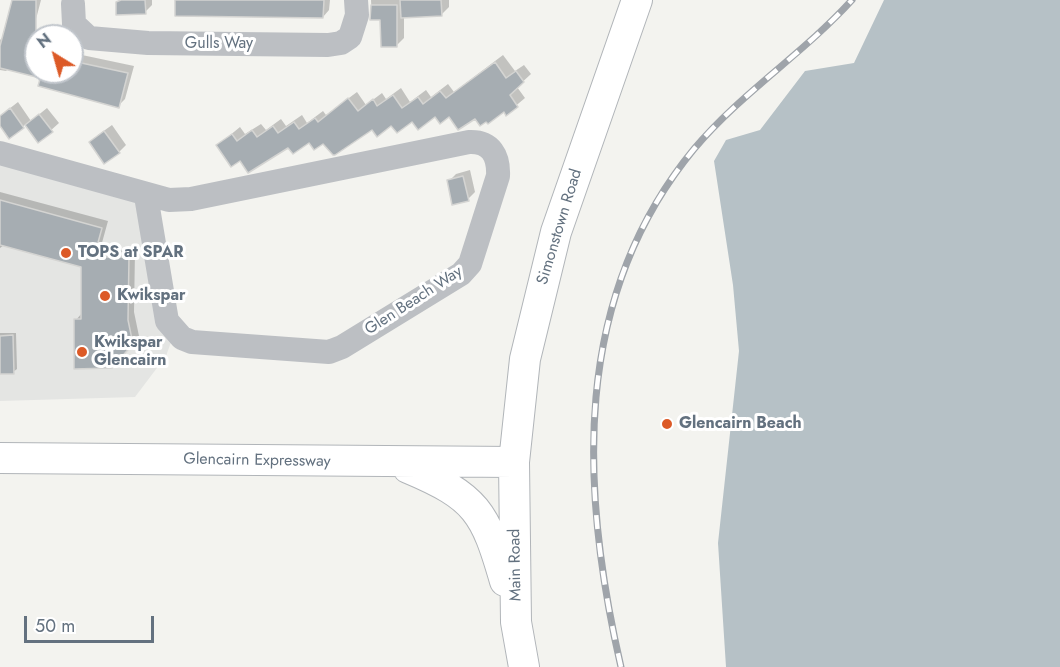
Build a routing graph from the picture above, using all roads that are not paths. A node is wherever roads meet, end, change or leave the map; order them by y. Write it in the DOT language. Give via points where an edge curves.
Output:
graph roads {
  1 [pos="356,0"];
  2 [pos="637,0"];
  3 [pos="73,4"];
  4 [pos="0,153"];
  5 [pos="146,196"];
  6 [pos="0,458"];
  7 [pos="514,462"];
  8 [pos="398,463"];
  9 [pos="516,622"];
  10 [pos="524,667"];
  1 -- 3 [label="street, Gulls Way" via="357,15 350,37 328,45 148,43 89,38 74,24"];
  2 -- 7 [label="main road, Simonstown Road" via="541,286 525,359"];
  4 -- 5 [label="street, Glen Beach Way"];
  5 -- 5 [label="street, Glen Beach Way" via="191,199 469,142 488,146 499,165 475,254 465,269 342,348 328,352 192,342 182,338 167,321"];
  6 -- 8 [label="main road, Glencairn Expressway"];
  7 -- 8 [label="main road, Glencairn Expressway"];
  7 -- 9 [label="main road, Main Road"];
  8 -- 9 [label="main road" via="446,485 477,510 496,546"];
  9 -- 10 [label="main road, Main Road"];
}
